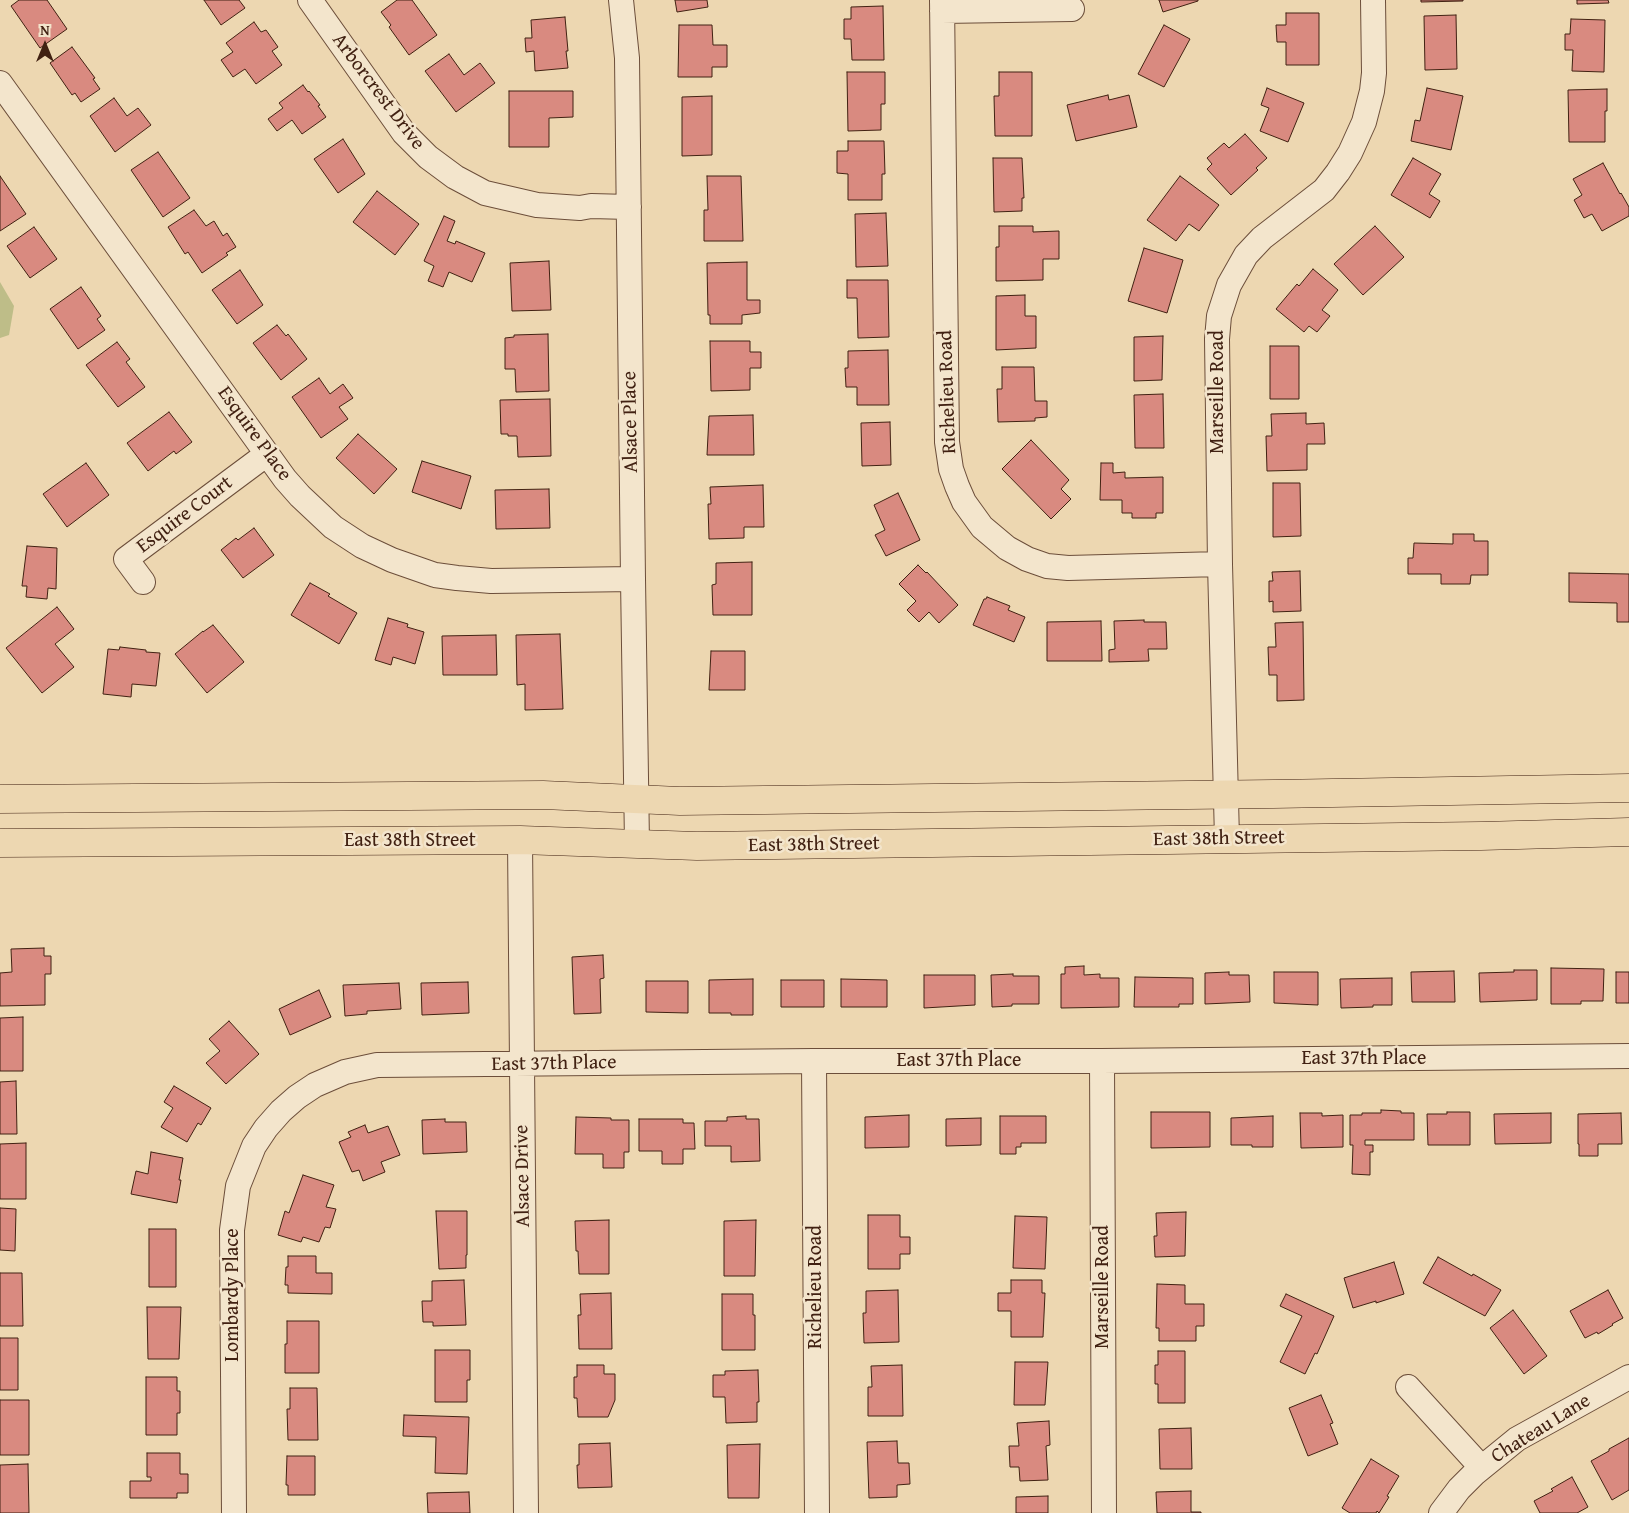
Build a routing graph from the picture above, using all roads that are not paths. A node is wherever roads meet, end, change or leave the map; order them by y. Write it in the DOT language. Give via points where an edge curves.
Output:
graph roads {
  1 [pos="310,0"];
  2 [pos="621,0"];
  3 [pos="1373,0"];
  4 [pos="942,5"];
  5 [pos="1072,9"];
  6 [pos="0,82"];
  7 [pos="629,207"];
  8 [pos="267,454"];
  9 [pos="1220,564"];
  10 [pos="632,579"];
  11 [pos="143,582"];
  12 [pos="1629,788"];
  13 [pos="1226,795"];
  14 [pos="0,799"];
  15 [pos="636,799"];
  16 [pos="1629,832"];
  17 [pos="1227,839"];
  18 [pos="520,840"];
  19 [pos="0,843"];
  20 [pos="637,844"];
  21 [pos="1629,1056"];
  22 [pos="814,1061"];
  23 [pos="1102,1061"];
  24 [pos="522,1065"];
  25 [pos="297,1097"];
  26 [pos="1629,1377"];
  27 [pos="1408,1388"];
  28 [pos="1481,1466"];
  29 [pos="234,1513"];
  30 [pos="526,1513"];
  31 [pos="817,1513"];
  32 [pos="1104,1513"];
  33 [pos="1440,1513"];
  1 -- 7 [label="street, Arborcrest Drive" via="404,132 428,157 455,177 485,193 532,204"];
  2 -- 7 [label="street, Alsace Place" via="627,58"];
  3 -- 9 [label="street, Marseille Road" via="1372,91 1364,122 1350,154 1324,190 1266,234 1246,255 1229,285 1219,316"];
  4 -- 5 [label="street"];
  4 -- 9 [label="street, Richelieu Road" via="947,442 951,469 964,502 982,526 1007,548 1047,566"];
  6 -- 8 [label="street, Esquire Place"];
  7 -- 10 [label="street, Alsace Place"];
  8 -- 10 [label="street, Esquire Place" via="300,496 333,526 372,551 413,568 435,575 480,580"];
  8 -- 11 [label="street, Esquire Court" via="126,559"];
  9 -- 13 [label="street, Marseille Road"];
  10 -- 15 [label="street, Alsace Place"];
  12 -- 13 [label="main road"];
  13 -- 15 [label="main road"];
  13 -- 17 [label="street, Marseille Road"];
  14 -- 15 [label="main road" via="542,795"];
  15 -- 20 [label="street, Alsace Place"];
  16 -- 17 [label="main road, East 38th Street"];
  17 -- 20 [label="main road, East 38th Street" via="697,846"];
  18 -- 19 [label="main road, East 38th Street"];
  18 -- 20 [label="main road, East 38th Street"];
  18 -- 24 [label="street, Alsace Drive"];
  21 -- 23 [label="street, East 37th Place"];
  22 -- 23 [label="street, East 37th Place"];
  22 -- 24 [label="street, East 37th Place"];
  22 -- 31 [label="street, Richelieu Road"];
  23 -- 32 [label="street, Marseille Road"];
  24 -- 25 [label="street, East 37th Place" via="377,1065 345,1072"];
  24 -- 30 [label="street, Alsace Drive"];
  25 -- 29 [label="street, Lombardy Place" via="266,1128 254,1146 235,1198 232,1230"];
  26 -- 28 [label="street, Chateau Lane" via="1517,1439"];
  27 -- 28 [label="street"];
  28 -- 33 [label="street, Chateau Lane"];
}
